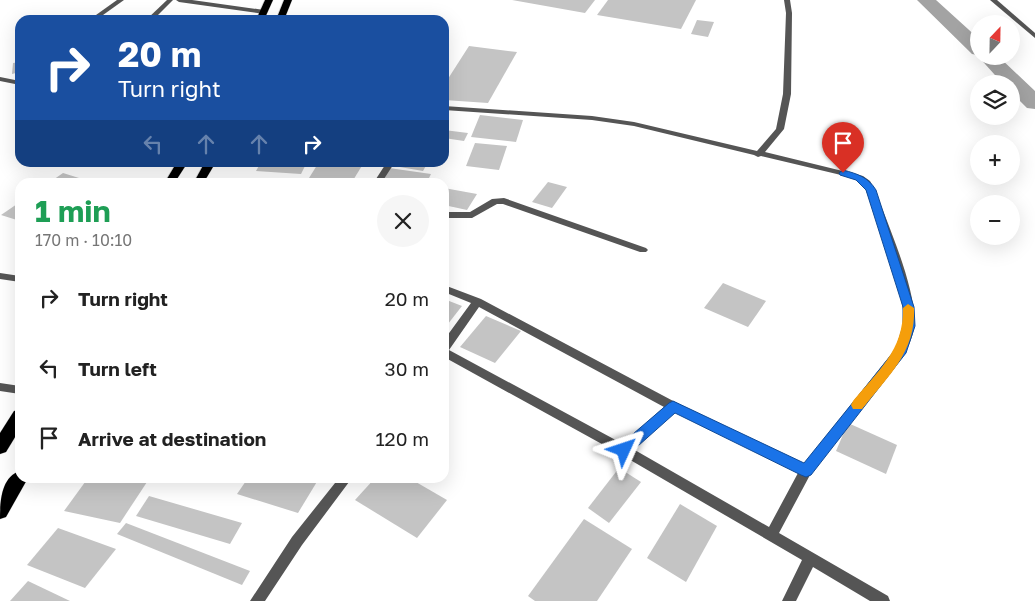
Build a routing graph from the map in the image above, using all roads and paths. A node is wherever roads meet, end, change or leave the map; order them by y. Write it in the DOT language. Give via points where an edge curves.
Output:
graph roads {
  1 [pos="121,0"];
  2 [pos="170,0"];
  3 [pos="179,0"];
  4 [pos="268,0"];
  5 [pos="288,0"];
  6 [pos="786,0"];
  7 [pos="993,0"];
  8 [pos="99,15"];
  9 [pos="154,15"];
  10 [pos="257,15"];
  11 [pos="262,15"];
  12 [pos="282,15"];
  13 [pos="1035,36"];
  14 [pos="0,79"];
  15 [pos="15,82"];
  16 [pos="449,108"];
  17 [pos="758,155"];
  18 [pos="180,167"];
  19 [pos="208,167"];
  20 [pos="388,167"];
  21 [pos="173,178"];
  22 [pos="201,178"];
  23 [pos="381,178"];
  24 [pos="449,215"];
  25 [pos="643,250"];
  26 [pos="0,276"];
  27 [pos="15,278"];
  28 [pos="449,290"];
  29 [pos="478,302"];
  30 [pos="449,341"];
  31 [pos="449,355"];
  32 [pos="0,387"];
  33 [pos="15,389"];
  34 [pos="673,406"];
  35 [pos="15,424"];
  36 [pos="0,447"];
  37 [pos="624,450"];
  38 [pos="806,471"];
  39 [pos="17,483"];
  40 [pos="342,483"];
  41 [pos="0,511"];
  42 [pos="772,534"];
  43 [pos="810,558"];
  44 [pos="258,600"];
  45 [pos="789,601"];
  46 [pos="883,601"];
  1 -- 8 [label="street"];
  2 -- 9 [label="street"];
  3 -- 10 [label="street"];
  4 -- 11 [label="highway"];
  5 -- 12 [label="highway"];
  6 -- 17 [label="street" via="789,13 787,94 780,130"];
  7 -- 13 [label="street"];
  14 -- 15 [label="street"];
  16 -- 17 [label="street" via="634,124"];
  17 -- 38 [label="street" via="843,173 867,183 908,307 909,326 902,350"];
  18 -- 21 [label="highway"];
  19 -- 22 [label="highway"];
  20 -- 23 [label="street"];
  24 -- 25 [label="street" via="472,215 495,201 504,201"];
  26 -- 27 [label="street"];
  28 -- 29 [label="street"];
  29 -- 30 [label="street"];
  29 -- 34 [label="street"];
  31 -- 37 [label="street"];
  32 -- 33 [label="street"];
  34 -- 37 [label="street"];
  34 -- 38 [label="street"];
  35 -- 36 [label="highway"];
  37 -- 42 [label="street"];
  38 -- 42 [label="street"];
  39 -- 41 [label="highway"];
  40 -- 44 [label="street"];
  42 -- 43 [label="street"];
  43 -- 45 [label="street"];
  43 -- 46 [label="street"];
}
